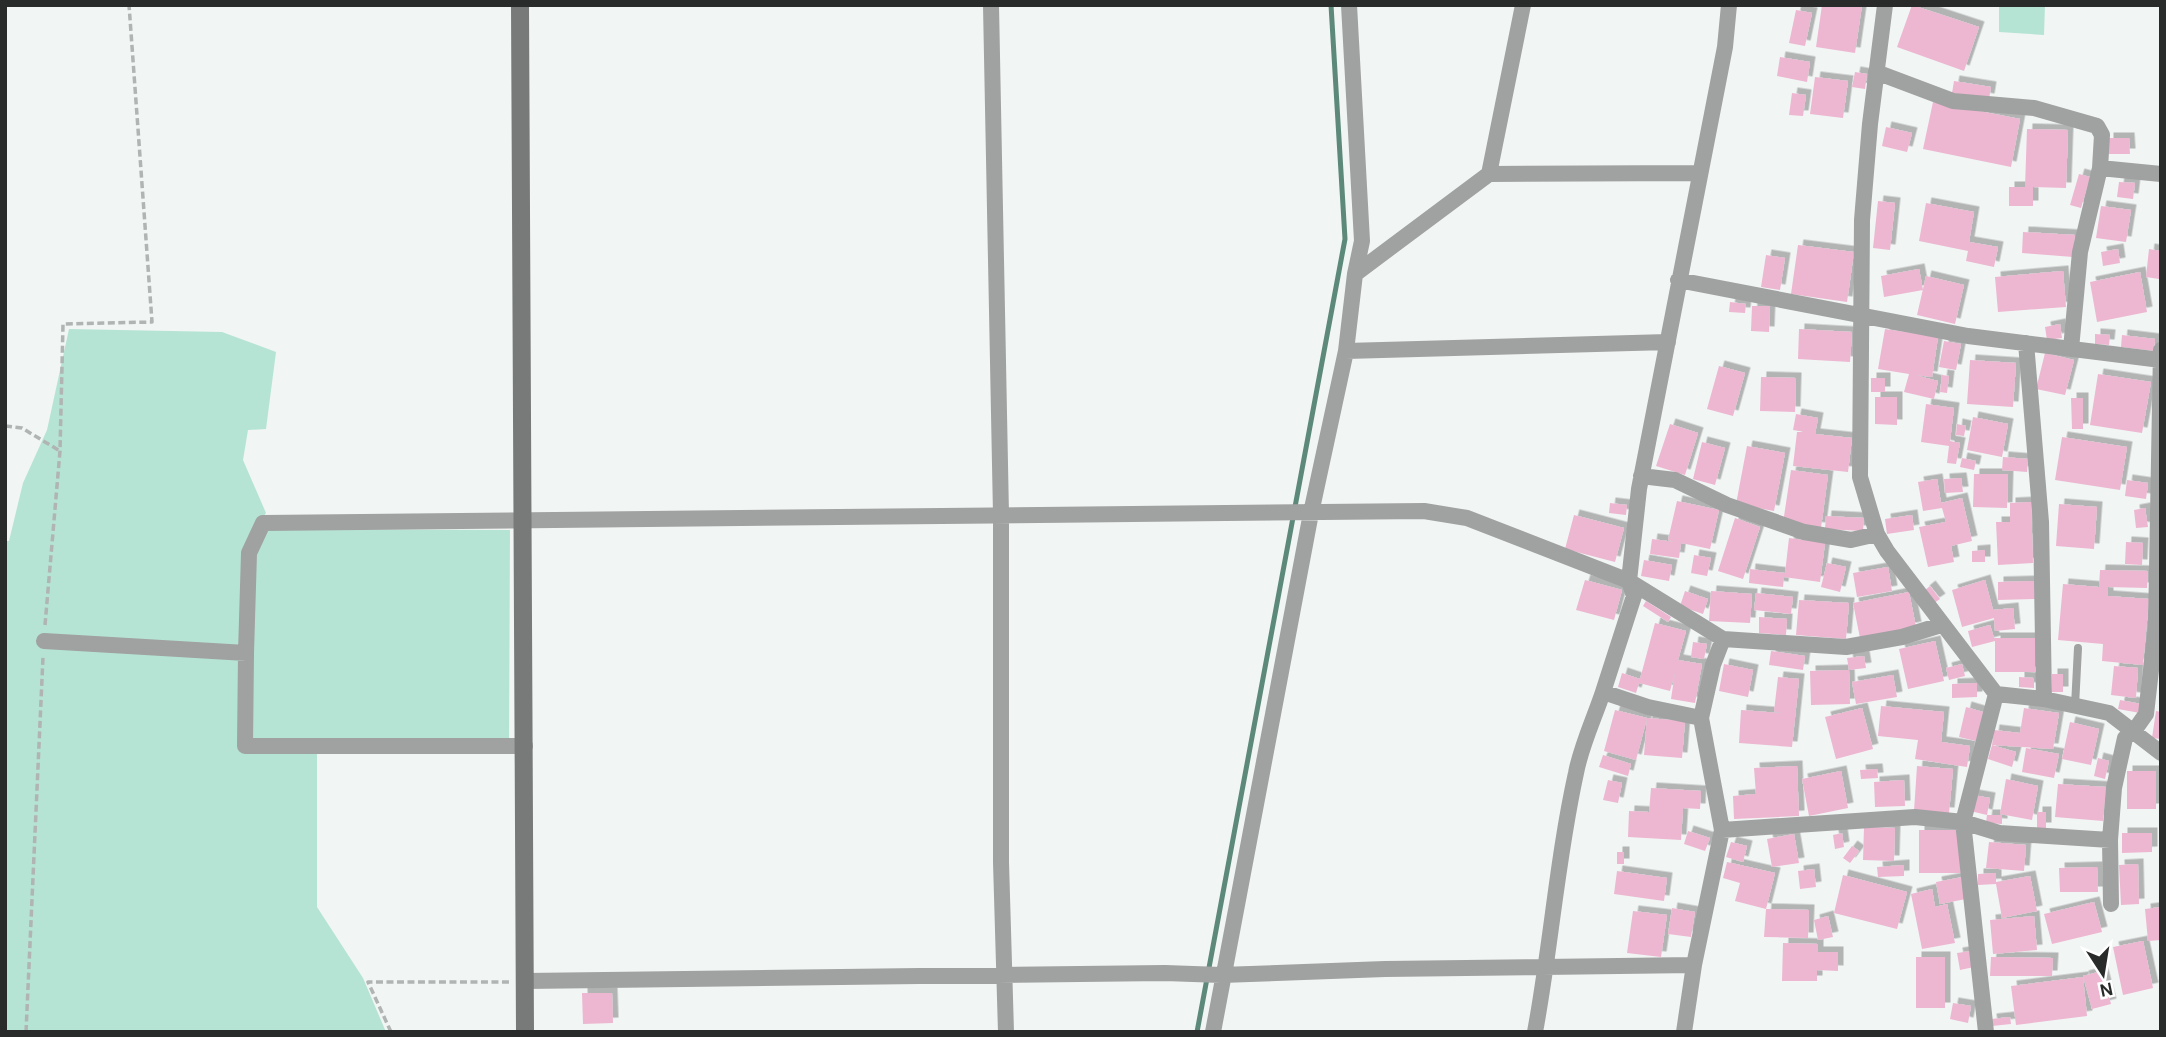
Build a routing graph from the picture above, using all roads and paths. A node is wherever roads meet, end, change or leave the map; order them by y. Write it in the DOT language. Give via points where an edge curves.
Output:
graph roads {
  1 [pos="129,5"];
  2 [pos="520,5"];
  3 [pos="992,5"];
  4 [pos="1349,5"];
  5 [pos="1523,5"];
  6 [pos="1729,5"];
  7 [pos="1885,5"];
  8 [pos="1876,72"];
  9 [pos="2100,168"];
  10 [pos="1699,173"];
  11 [pos="1489,174"];
  12 [pos="2161,174"];
  13 [pos="1355,275"];
  14 [pos="1678,280"];
  15 [pos="1860,315"];
  16 [pos="1668,342"];
  17 [pos="2026,342"];
  18 [pos="2071,348"];
  19 [pos="1346,352"];
  20 [pos="2160,356"];
  21 [pos="5,426"];
  22 [pos="60,450"];
  23 [pos="1641,476"];
  24 [pos="1311,513"];
  25 [pos="1001,515"];
  26 [pos="524,522"];
  27 [pos="1877,534"];
  28 [pos="1629,582"];
  29 [pos="1941,625"];
  30 [pos="1723,639"];
  31 [pos="44,640"];
  32 [pos="2078,648"];
  33 [pos="246,653"];
  34 [pos="1603,692"];
  35 [pos="1996,694"];
  36 [pos="2044,699"];
  37 [pos="2075,706"];
  38 [pos="1700,718"];
  39 [pos="2134,731"];
  40 [pos="525,746"];
  41 [pos="2161,753"];
  42 [pos="1963,822"];
  43 [pos="1722,831"];
  44 [pos="2110,840"];
  45 [pos="2111,904"];
  46 [pos="1694,965"];
  47 [pos="1548,966"];
  48 [pos="1221,975"];
  49 [pos="1005,976"];
  50 [pos="525,981"];
  51 [pos="26,1032"];
  52 [pos="391,1032"];
  53 [pos="526,1032"];
  54 [pos="1006,1032"];
  55 [pos="1213,1032"];
  56 [pos="1535,1032"];
  57 [pos="1684,1032"];
  58 [pos="1986,1032"];
  1 -- 22 [label="path" via="152,322 63,324"];
  2 -- 26 [label="street"];
  3 -- 25 [label="street"];
  4 -- 13 [label="street" via="1362,242"];
  5 -- 11 [label="street"];
  6 -- 10 [label="street"];
  7 -- 8 [label="street"];
  8 -- 9 [label="street" via="1952,101 2034,108 2097,126 2102,135"];
  8 -- 15 [label="street" via="1862,220"];
  9 -- 12 [label="street"];
  9 -- 18 [label="street" via="2080,252"];
  10 -- 11 [label="street"];
  10 -- 14 [label="street"];
  11 -- 13 [label="street"];
  13 -- 19 [label="street"];
  14 -- 15 [label="street"];
  14 -- 16 [label="street"];
  15 -- 17 [label="street"];
  15 -- 27 [label="street" via="1860,477"];
  16 -- 19 [label="street"];
  16 -- 23 [label="street"];
  17 -- 18 [label="street"];
  17 -- 36 [label="street" via="2041,536"];
  18 -- 20 [label="street"];
  19 -- 24 [label="street"];
  20 -- 39 [label="street" via="2156,626 2146,714"];
  21 -- 22 [label="path" via="22,428"];
  22 -- 31 [label="path"];
  23 -- 27 [label="street" via="1675,480 1727,505 1804,532 1851,540"];
  23 -- 28 [label="street"];
  24 -- 25 [label="street"];
  24 -- 28 [label="street" via="1424,511 1467,518"];
  24 -- 48 [label="street"];
  25 -- 26 [label="street"];
  25 -- 49 [label="street"];
  26 -- 33 [label="street" via="263,523 249,553"];
  26 -- 40 [label="street"];
  27 -- 29 [label="street"];
  28 -- 30 [label="street"];
  28 -- 34 [label="street" via="1634,596"];
  29 -- 30 [label="street" via="1846,647"];
  29 -- 35 [label="street"];
  30 -- 38 [label="street"];
  31 -- 33 [label="street"];
  31 -- 51 [label="path"];
  32 -- 37 [label="lane"];
  33 -- 40 [label="street" via="245,746"];
  34 -- 38 [label="street"];
  34 -- 47 [label="street" via="1576,770 1557,874"];
  35 -- 36 [label="street"];
  35 -- 42 [label="street"];
  36 -- 37 [label="street"];
  37 -- 39 [label="street" via="2109,713"];
  38 -- 43 [label="street"];
  39 -- 41 [label="street"];
  39 -- 44 [label="street" via="2125,738 2114,788"];
  40 -- 50 [label="street"];
  42 -- 43 [label="street" via="1915,817"];
  42 -- 44 [label="street" via="1999,833"];
  42 -- 58 [label="street"];
  43 -- 46 [label="street"];
  44 -- 45 [label="street"];
  46 -- 47 [label="street"];
  46 -- 57 [label="street"];
  47 -- 48 [label="street"];
  47 -- 56 [label="street"];
  48 -- 49 [label="street"];
  48 -- 55 [label="street"];
  49 -- 50 [label="street"];
  49 -- 54 [label="street"];
  50 -- 52 [label="path" via="368,982"];
  50 -- 53 [label="street"];
}
